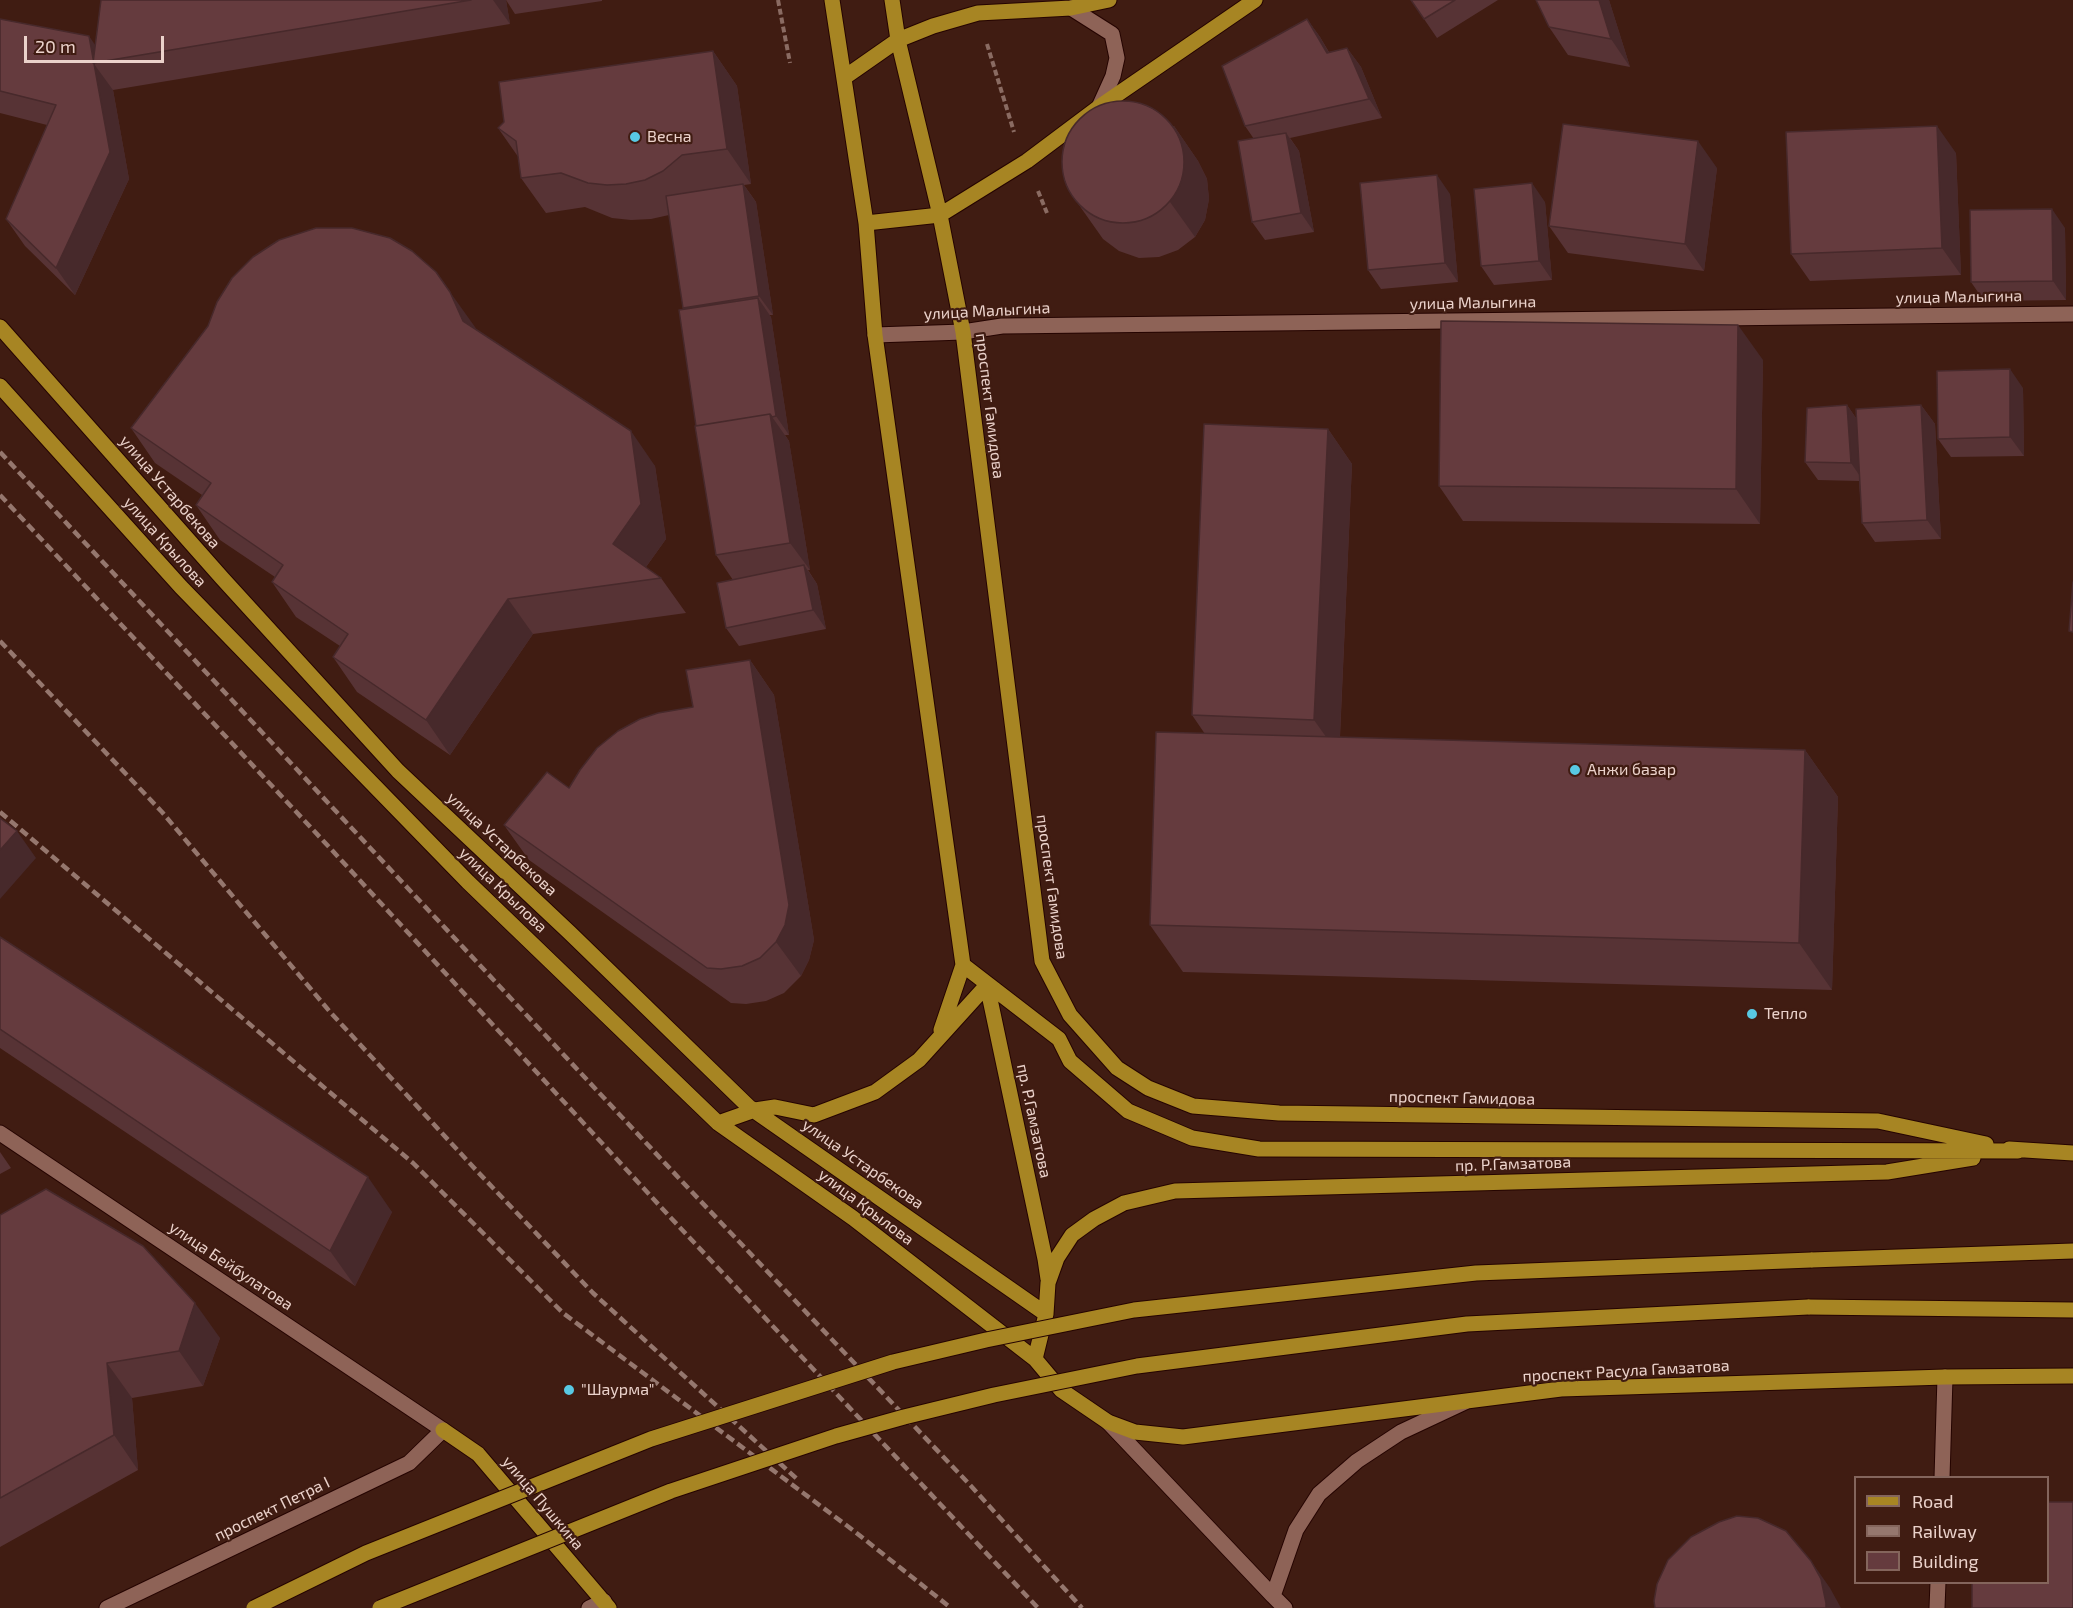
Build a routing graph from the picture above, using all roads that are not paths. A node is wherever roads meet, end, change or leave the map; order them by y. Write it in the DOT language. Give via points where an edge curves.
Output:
graph roads {
  1 [pos="832,0"];
  2 [pos="892,0"];
  3 [pos="1109,0"];
  4 [pos="1255,0"];
  5 [pos="1071,8"];
  6 [pos="898,40"];
  7 [pos="845,77"];
  8 [pos="1099,107"];
  9 [pos="940,215"];
  10 [pos="866,223"];
  11 [pos="2073,314"];
  12 [pos="0,327"];
  13 [pos="963,332"];
  14 [pos="875,335"];
  15 [pos="0,386"];
  16 [pos="968,969"];
  17 [pos="987,985"];
  18 [pos="919,1060"];
  19 [pos="755,1110"];
  20 [pos="718,1123"];
  21 [pos="0,1133"];
  22 [pos="2018,1151"];
  23 [pos="2073,1152"];
  24 [pos="2073,1251"];
  25 [pos="1048,1283"];
  26 [pos="2073,1310"];
  27 [pos="1046,1314"];
  28 [pos="1035,1359"];
  29 [pos="2073,1376"];
  30 [pos="1945,1377"];
  31 [pos="1469,1401"];
  32 [pos="1108,1422"];
  33 [pos="443,1430"];
  34 [pos="1942,1476"];
  35 [pos="1938,1584"];
  36 [pos="1273,1596"];
  37 [pos="606,1605"];
  38 [pos="107,1608"];
  39 [pos="254,1608"];
  40 [pos="380,1608"];
  41 [pos="589,1608"];
  42 [pos="1285,1608"];
  43 [pos="1937,1608"];
  1 -- 7 [label="main road"];
  2 -- 6 [label="main road, проспект Гамидова"];
  3 -- 5 [label="main road"];
  4 -- 8 [label="main road"];
  5 -- 6 [label="main road" via="978,13"];
  5 -- 8 [label="street" via="1112,34 1117,58"];
  6 -- 7 [label="main road"];
  6 -- 9 [label="main road, проспект Гамидова"];
  7 -- 10 [label="main road"];
  8 -- 9 [label="main road" via="1027,161"];
  9 -- 10 [label="main road"];
  9 -- 13 [label="main road, проспект Гамидова"];
  10 -- 14 [label="main road"];
  11 -- 13 [label="street, улица Малыгина" via="1002,326"];
  12 -- 19 [label="main road, улица Устарбекова" via="398,771"];
  13 -- 14 [label="street, улица Малыгина"];
  13 -- 22 [label="main road, проспект Гамидова" via="1042,961 1070,1015 1117,1068 1148,1088 1193,1106 1279,1113 1878,1121"];
  14 -- 16 [label="main road"];
  15 -- 20 [label="main road, улица Крылова" via="181,587 459,873"];
  16 -- 17 [label="main road"];
  16 -- 18 [label="main road" via="943,1028"];
  17 -- 18 [label="main road"];
  17 -- 22 [label="main road" via="1059,1039 1070,1060 1128,1111 1192,1138 1259,1149"];
  17 -- 25 [label="main road, пр. Р.Гамзатова"];
  18 -- 19 [label="main road" via="875,1092 814,1115 775,1107"];
  19 -- 20 [label="main road"];
  19 -- 27 [label="main road, улица Устарбекова"];
  20 -- 28 [label="main road, улица Крылова" via="853,1218"];
  21 -- 33 [label="street, улица Бейбулатова"];
  22 -- 23 [label="main road"];
  22 -- 25 [label="main road, пр. Р.Гамзатова" via="1887,1172 1175,1191 1124,1203 1094,1219 1072,1235 1057,1258"];
  24 -- 39 [label="main road, bridge" via="1476,1273 1134,1310 893,1362 651,1439 366,1553"];
  25 -- 27 [label="main road, пр. Р.Гамзатова"];
  26 -- 40 [label="main road, bridge" via="1808,1307 1467,1324 1137,1366 994,1395 836,1436 671,1491"];
  27 -- 28 [label="main road, пр. Р.Гамзатова"];
  28 -- 32 [label="main road" via="1061,1390"];
  29 -- 30 [label="main road, проспект Расула Гамзатова"];
  30 -- 31 [label="main road, проспект Расула Гамзатова" via="1562,1389"];
  30 -- 34 [label="street"];
  31 -- 32 [label="main road, проспект Расула Гамзатова" via="1183,1437 1135,1432"];
  31 -- 36 [label="street" via="1401,1432 1357,1461 1319,1494 1296,1530"];
  32 -- 36 [label="street"];
  33 -- 37 [label="main road, улица Пушкина" via="478,1454"];
  33 -- 38 [label="street, проспект Петра I" via="409,1463"];
  35 -- 43 [label="street"];
  36 -- 42 [label="street"];
  37 -- 41 [label="street"];
}
